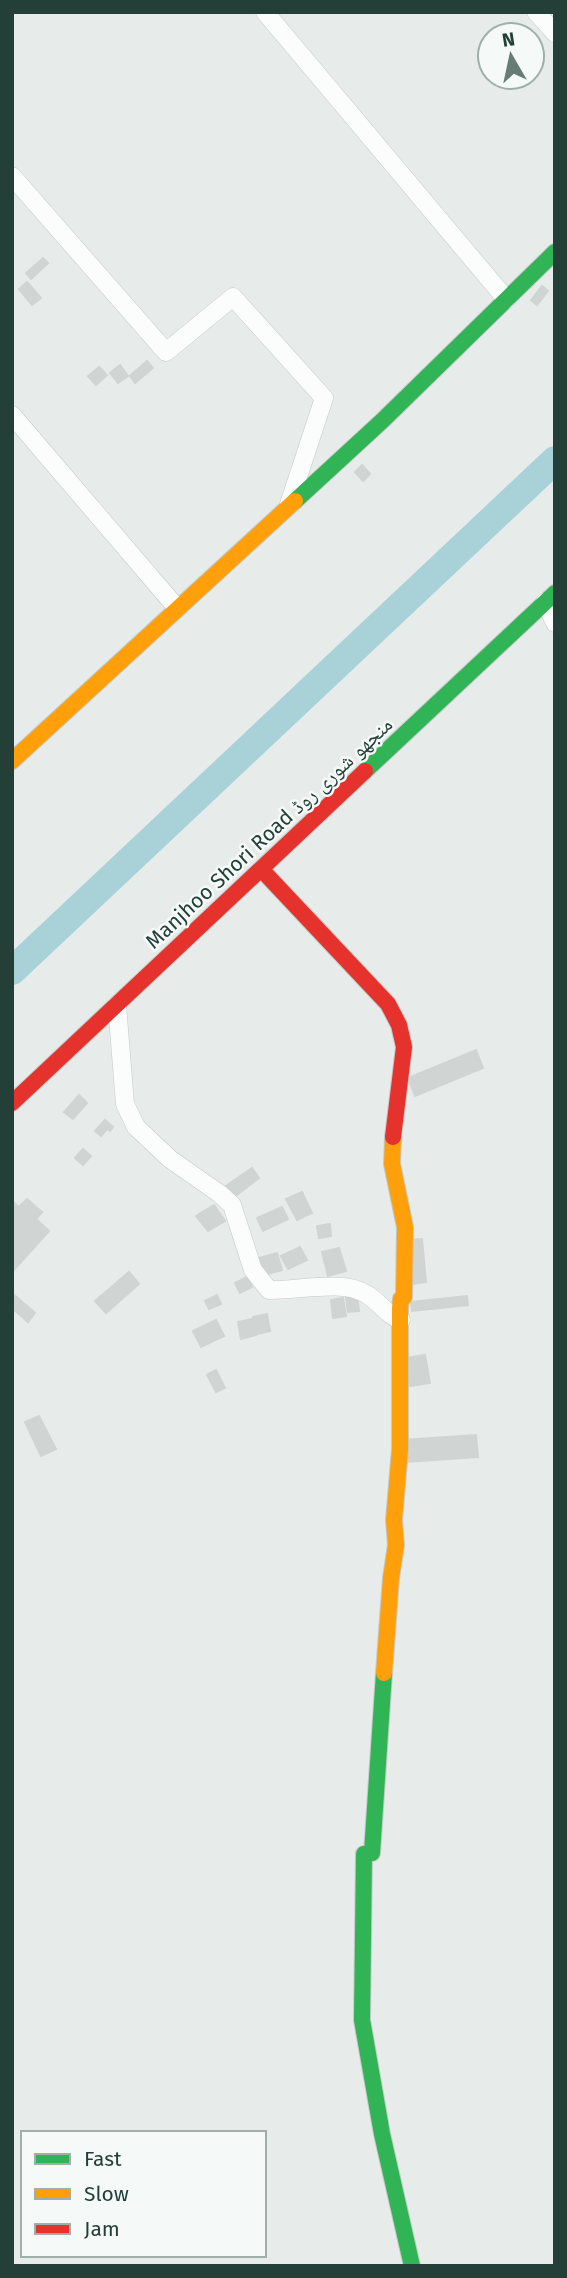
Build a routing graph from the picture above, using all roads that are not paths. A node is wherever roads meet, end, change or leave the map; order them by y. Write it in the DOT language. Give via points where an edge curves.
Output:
graph roads {
  1 [pos="265,12"];
  2 [pos="536,12"];
  3 [pos="555,33"];
  4 [pos="12,176"];
  5 [pos="555,252"];
  6 [pos="506,299"];
  7 [pos="12,415"];
  8 [pos="289,504"];
  9 [pos="550,598"];
  10 [pos="177,608"];
  11 [pos="555,623"];
  12 [pos="12,761"];
  13 [pos="261,869"];
  14 [pos="117,1004"];
  15 [pos="12,1103"];
  16 [pos="401,1320"];
  17 [pos="412,2266"];
  1 -- 6 [label="street"];
  2 -- 3 [label="street"];
  4 -- 8 [label="street" via="166,352 233,297 324,398"];
  5 -- 6 [label="street"];
  6 -- 8 [label="street" via="382,421"];
  7 -- 10 [label="street"];
  8 -- 10 [label="street"];
  9 -- 11 [label="street"];
  9 -- 13 [label="street, Manjhoo Shori Road منجھو شوری روڈ"];
  10 -- 12 [label="street"];
  13 -- 14 [label="street, Manjhoo Shori Road منجھو شوری روڈ"];
  13 -- 16 [label="street" via="388,1004 399,1026 404,1048 392,1164 405,1227"];
  14 -- 15 [label="street, Manjhoo Shori Road منجھو شوری روڈ"];
  14 -- 16 [label="street" via="125,1104 136,1126 170,1159 232,1205 253,1270 269,1290 344,1286 365,1293"];
  16 -- 17 [label="street" via="396,1545 372,1853 364,1854 360,1965 362,2020"];
}
